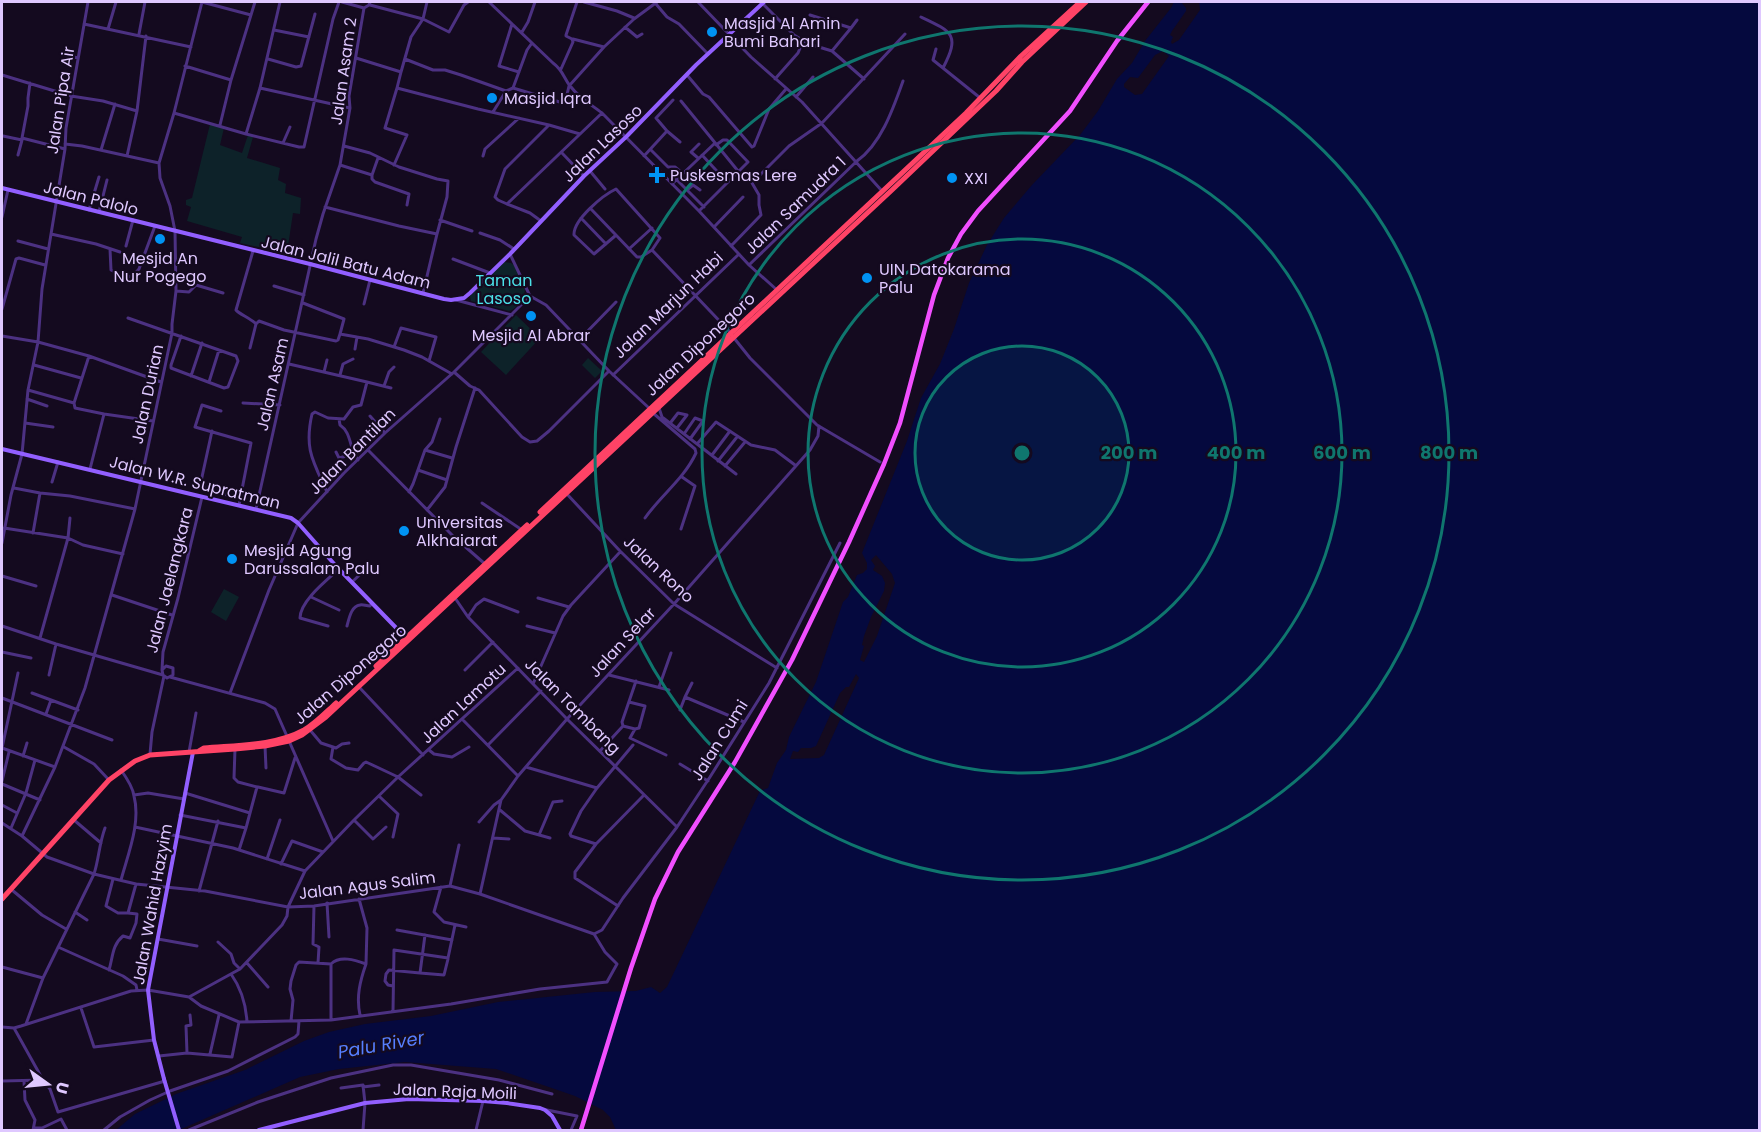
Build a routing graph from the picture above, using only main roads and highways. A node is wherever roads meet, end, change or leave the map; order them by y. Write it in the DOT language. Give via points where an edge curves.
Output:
graph roads {
  1 [pos="1080,2"];
  2 [pos="1086,2"];
  3 [pos="1148,2"];
  4 [pos="765,305"];
  5 [pos="732,336"];
  6 [pos="652,411"];
  7 [pos="591,467"];
  8 [pos="288,739"];
  9 [pos="193,752"];
  10 [pos="2,899"];
  11 [pos="581,1131"];
  1 -- 4 [label="highway, Jalan Diponegoro"];
  2 -- 4 [label="highway, Jalan Diponegoro" via="918,165"];
  3 -- 11 [label="main road" via="1070,111 978,211 948,258 934,295 906,406 884,464 792,660 735,762 678,852 655,899"];
  4 -- 5 [label="highway, Jalan Diponegoro"];
  5 -- 6 [label="highway, Jalan Diponegoro"];
  5 -- 6 [label="highway, Jalan Diponegoro"];
  6 -- 7 [label="highway, Jalan Diponegoro"];
  7 -- 8 [label="highway, Jalan Diponegoro" via="314,723"];
  7 -- 8 [label="highway, Jalan Diponegoro" via="326,717 310,730"];
  8 -- 9 [label="highway, Jalan Diponegoro"];
  8 -- 9 [label="highway, Jalan Diponegoro" via="265,746"];
  9 -- 10 [label="highway" via="150,755 121,770"];
}
